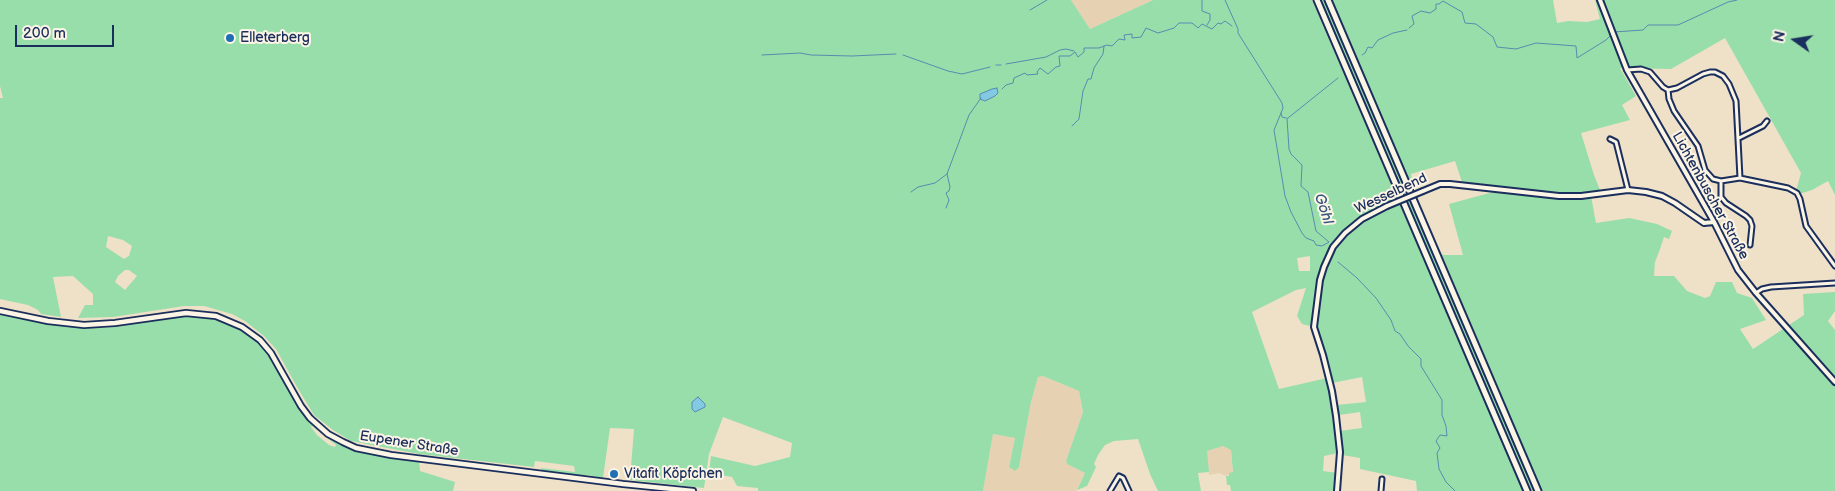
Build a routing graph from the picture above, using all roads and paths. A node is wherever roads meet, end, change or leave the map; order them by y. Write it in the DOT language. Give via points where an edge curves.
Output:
graph roads {
  1 [pos="1317,0"];
  2 [pos="1328,0"];
  3 [pos="1600,0"];
  4 [pos="1627,70"];
  5 [pos="1668,90"];
  6 [pos="1767,121"];
  7 [pos="1739,138"];
  8 [pos="1610,139"];
  9 [pos="1740,178"];
  10 [pos="1721,181"];
  11 [pos="1628,190"];
  12 [pos="1714,222"];
  13 [pos="1750,245"];
  14 [pos="1835,266"];
  15 [pos="1835,284"];
  16 [pos="1756,293"];
  17 [pos="0,311"];
  18 [pos="1835,382"];
  19 [pos="1382,479"];
  20 [pos="693,491"];
  21 [pos="1110,491"];
  22 [pos="1129,491"];
  23 [pos="1337,491"];
  24 [pos="1381,491"];
  25 [pos="1527,491"];
  26 [pos="1538,491"];
  1 -- 25 [label="highway"];
  2 -- 26 [label="highway"];
  3 -- 4 [label="street, Lichtenbuscher Straße"];
  4 -- 5 [label="street" via="1650,72"];
  4 -- 12 [label="street, Lichtenbuscher Straße"];
  5 -- 7 [label="street" via="1710,72 1723,76 1736,101"];
  5 -- 10 [label="street" via="1674,111 1698,146 1705,170 1713,179"];
  6 -- 7 [label="street"];
  7 -- 9 [label="street"];
  8 -- 11 [label="street" via="1616,142"];
  9 -- 10 [label="street"];
  9 -- 14 [label="street" via="1788,188 1797,193 1806,226"];
  10 -- 13 [label="street" via="1721,197 1750,220"];
  11 -- 12 [label="street, Wesselbend" via="1662,196 1704,223"];
  11 -- 23 [label="street, Wesselbend, bridge" via="1559,196 1440,184 1387,206 1362,219 1345,233 1331,252 1320,280 1314,327 1336,416 1340,452"];
  12 -- 16 [label="street, Lichtenbuscher Straße" via="1738,270"];
  15 -- 16 [label="street" via="1771,287"];
  16 -- 18 [label="street, Lichtenbuscher Straße"];
  17 -- 20 [label="main road, Eupener Straße" via="48,322 84,325 186,312 216,316 242,327 260,340 306,413 322,429 343,442 391,455"];
  19 -- 24 [label="street"];
  21 -- 22 [label="street" via="1119,476"];
}
